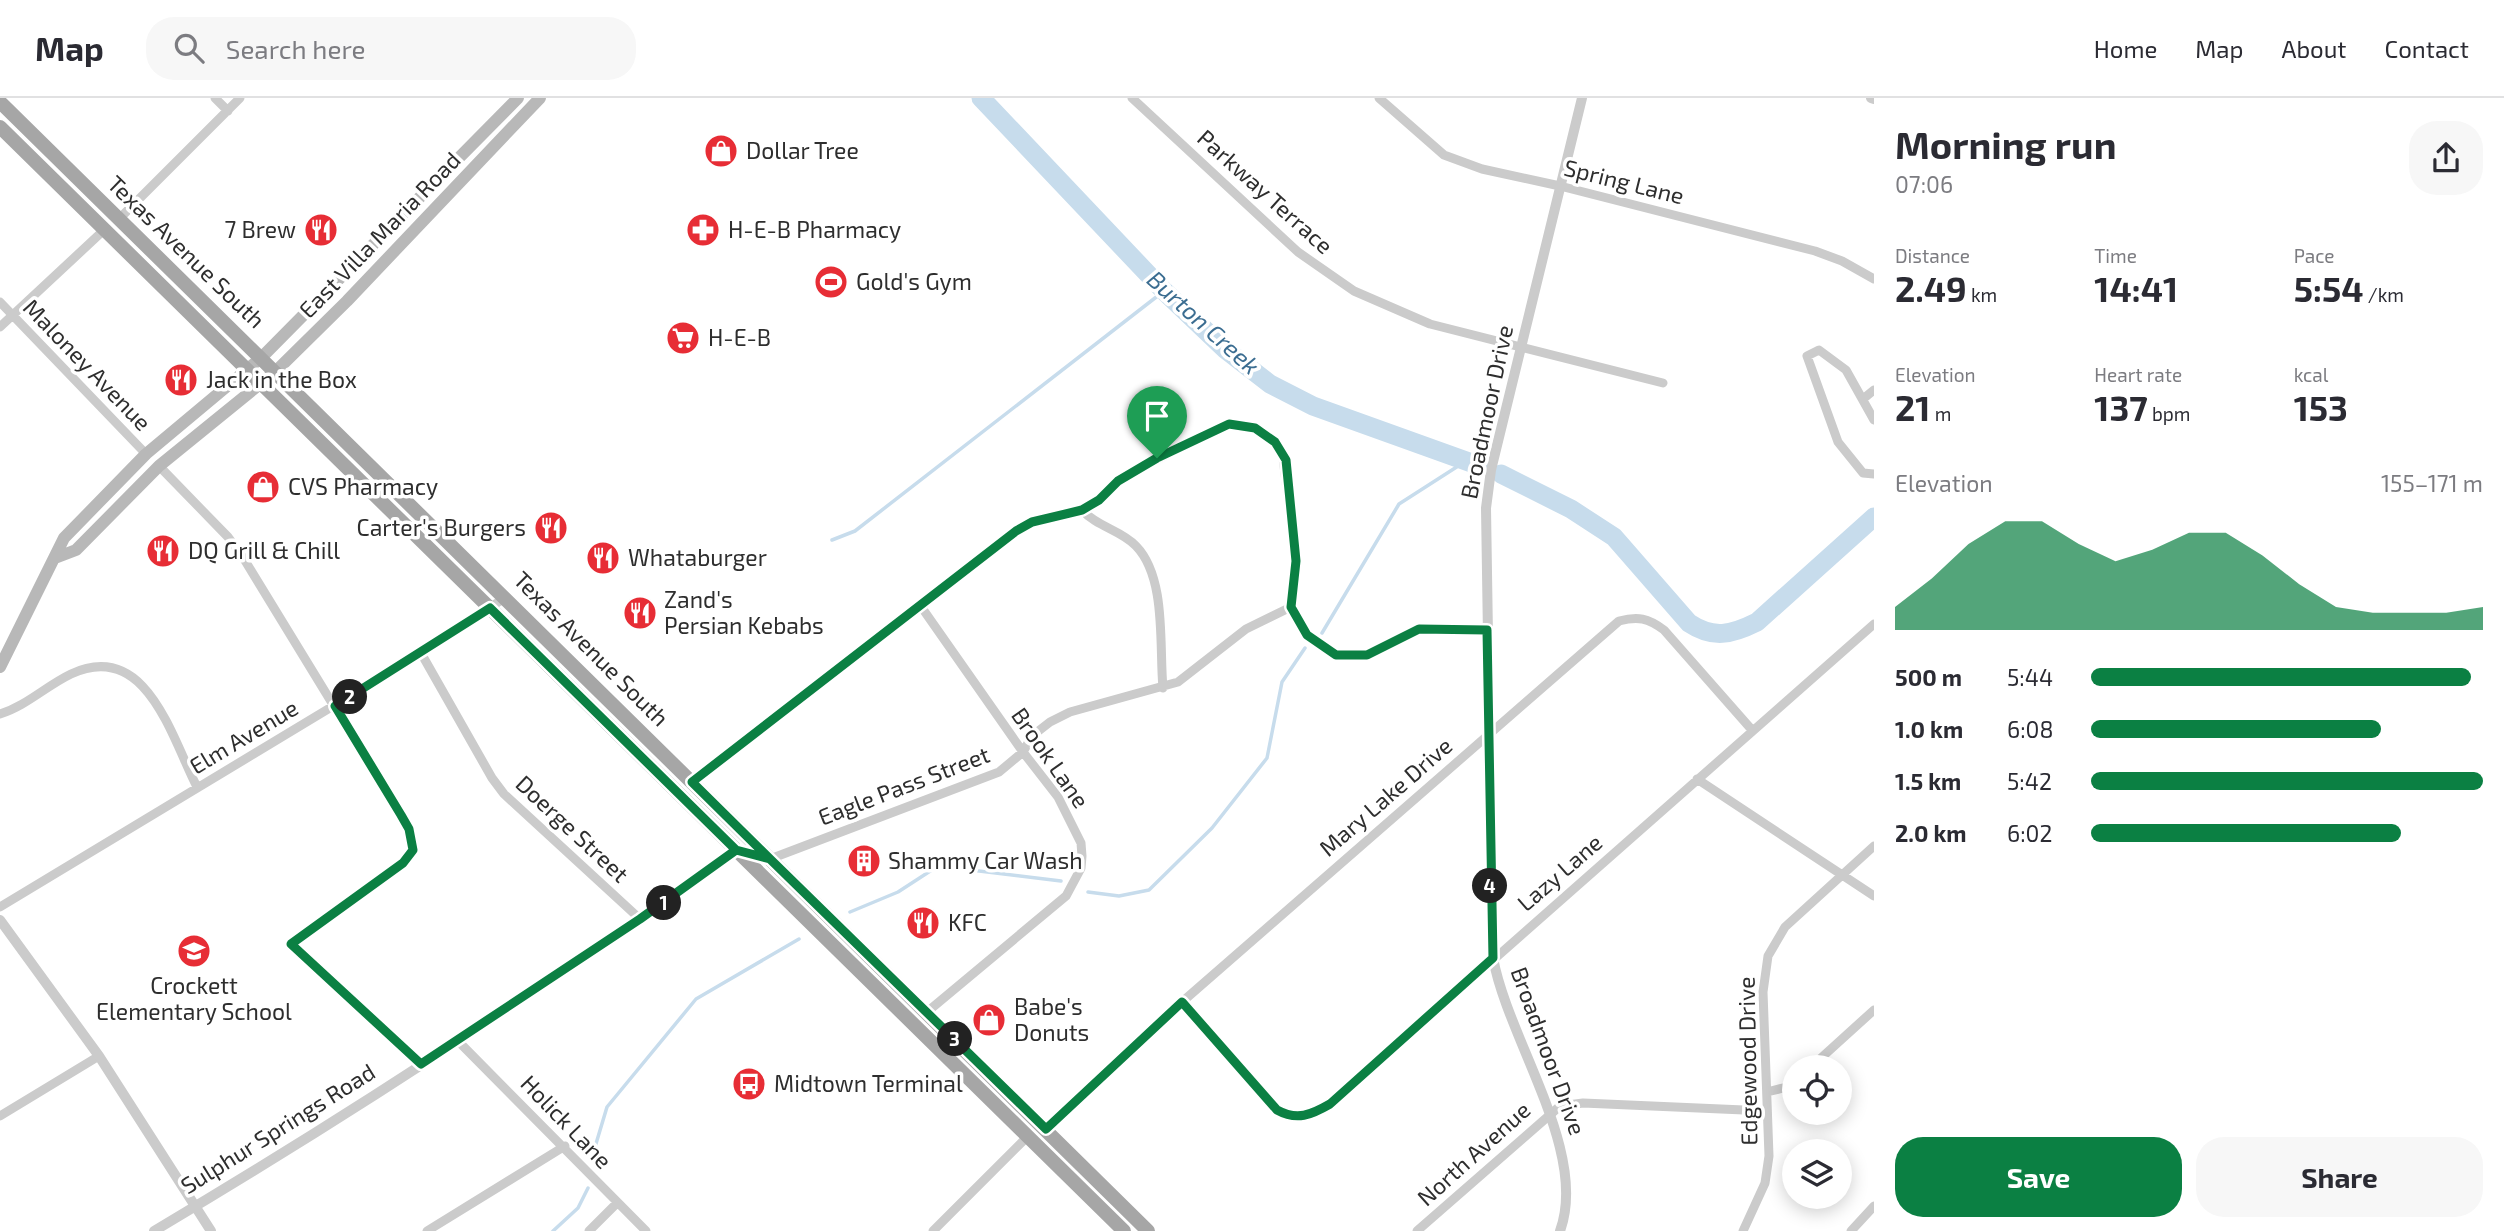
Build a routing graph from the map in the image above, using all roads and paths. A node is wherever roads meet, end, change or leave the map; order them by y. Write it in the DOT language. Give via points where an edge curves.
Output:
graph roads {
  1 [pos="215,98"];
  2 [pos="240,98"];
  3 [pos="518,98"];
  4 [pos="540,98"];
  5 [pos="1132,98"];
  6 [pos="1379,98"];
  7 [pos="1582,98"];
  8 [pos="0,102"];
  9 [pos="228,111"];
  10 [pos="0,127"];
  11 [pos="1560,186"];
  12 [pos="119,219"];
  13 [pos="104,230"];
  14 [pos="1874,279"];
  15 [pos="0,302"];
  16 [pos="13,315"];
  17 [pos="0,327"];
  18 [pos="1521,348"];
  19 [pos="262,357"];
  20 [pos="246,371"];
  21 [pos="276,371"];
  22 [pos="1662,383"];
  23 [pos="260,385"];
  24 [pos="1874,390"];
  25 [pos="1863,400"];
  26 [pos="1874,420"];
  27 [pos="146,454"];
  28 [pos="159,466"];
  29 [pos="1874,474"];
  30 [pos="1082,510"];
  31 [pos="55,558"];
  32 [pos="506,597"];
  33 [pos="920,604"];
  34 [pos="1291,607"];
  35 [pos="490,608"];
  36 [pos="1874,624"];
  37 [pos="1487,630"];
  38 [pos="421,653"];
  39 [pos="0,667"];
  40 [pos="1163,688"];
  41 [pos="335,706"];
  42 [pos="0,714"];
  43 [pos="1752,730"];
  44 [pos="1489,733"];
  45 [pos="1023,752"];
  46 [pos="1697,779"];
  47 [pos="692,782"];
  48 [pos="197,787"];
  49 [pos="1874,846"];
  50 [pos="736,850"];
  51 [pos="770,859"];
  52 [pos="1842,875"];
  53 [pos="1874,896"];
  54 [pos="0,907"];
  55 [pos="640,919"];
  56 [pos="0,920"];
  57 [pos="1493,958"];
  58 [pos="1182,1002"];
  59 [pos="1874,1010"];
  60 [pos="926,1012"];
  61 [pos="457,1040"];
  62 [pos="1824,1055"];
  63 [pos="99,1056"];
  64 [pos="421,1064"];
  65 [pos="1782,1088"];
  66 [pos="1767,1091"];
  67 [pos="1767,1111"];
  68 [pos="1548,1114"];
  69 [pos="0,1116"];
  70 [pos="1046,1129"];
  71 [pos="1027,1137"];
  72 [pos="565,1146"];
  73 [pos="617,1203"];
  74 [pos="197,1205"];
  75 [pos="1874,1206"];
  76 [pos="1134,1217"];
  77 [pos="154,1231"];
  78 [pos="211,1231"];
  79 [pos="427,1231"];
  80 [pos="589,1231"];
  81 [pos="646,1231"];
  82 [pos="933,1231"];
  83 [pos="1124,1231"];
  84 [pos="1148,1231"];
  85 [pos="1417,1231"];
  86 [pos="1560,1231"];
  87 [pos="1743,1231"];
  88 [pos="1851,1231"];
  1 -- 9 [label="street"];
  2 -- 9 [label="street"];
  3 -- 19 [label="main road, East Villa Maria Road"];
  4 -- 21 [label="main road, East Villa Maria Road"];
  5 -- 18 [label="street, Parkway Terrace" via="1298,252 1354,291 1430,324"];
  6 -- 11 [label="street, Spring Lane" via="1444,155 1482,169"];
  7 -- 11 [label="street, Broadmoor Drive"];
  8 -- 12 [label="main road, Texas Avenue South"];
  9 -- 12 [label="street"];
  10 -- 13 [label="main road, Texas Avenue South"];
  11 -- 14 [label="street, Spring Lane" via="1815,251"];
  11 -- 18 [label="street, Broadmoor Drive"];
  12 -- 19 [label="main road, Texas Avenue South"];
  13 -- 16 [label="street"];
  13 -- 20 [label="main road, Texas Avenue South"];
  15 -- 16 [label="street, Maloney Avenue"];
  16 -- 17 [label="street"];
  16 -- 27 [label="street, Maloney Avenue"];
  18 -- 22 [label="street, Parkway Terrace"];
  18 -- 37 [label="street, Broadmoor Drive" via="1487,494"];
  19 -- 20 [label="main road, East Villa Maria Road"];
  19 -- 21 [label="main road, Texas Avenue South"];
  20 -- 23 [label="main road, Texas Avenue South"];
  20 -- 27 [label="main road, East Villa Maria Road"];
  21 -- 23 [label="main road, East Villa Maria Road"];
  21 -- 32 [label="main road, Texas Avenue South"];
  23 -- 28 [label="main road, East Villa Maria Road"];
  23 -- 35 [label="main road, Texas Avenue South"];
  24 -- 25 [label="street"];
  25 -- 26 [label="street"];
  25 -- 29 [label="street" via="1834,359 1819,350 1807,356 1838,442 1863,473"];
  27 -- 31 [label="main road, East Villa Maria Road" via="64,538"];
  28 -- 31 [label="main road, East Villa Maria Road" via="76,550"];
  28 -- 41 [label="street" via="228,537"];
  30 -- 33 [label="street" via="1032,522 1016,531"];
  30 -- 34 [label="street" via="1139,467 1213,429 1229,424 1255,428 1275,442 1286,460 1296,561"];
  30 -- 40 [label="street" via="1136,545 1146,561 1160,614"];
  31 -- 39 [label="main road, East Villa Maria Road"];
  32 -- 35 [label="street, Elm Avenue"];
  32 -- 47 [label="main road, Texas Avenue South"];
  33 -- 45 [label="street, Brook Lane"];
  33 -- 47 [label="street"];
  34 -- 37 [label="street" via="1307,635 1336,655 1367,655 1419,629"];
  34 -- 40 [label="street, Eagle Pass Street" via="1246,629 1178,682"];
  35 -- 38 [label="street, Elm Avenue"];
  35 -- 50 [label="main road, Texas Avenue South"];
  36 -- 43 [label="street, Lazy Lane"];
  37 -- 44 [label="street, Broadmoor Drive"];
  38 -- 41 [label="street, Elm Avenue"];
  38 -- 55 [label="street, Doerge Street" via="504,793"];
  40 -- 45 [label="street, Eagle Pass Street" via="1070,712 1032,736"];
  41 -- 48 [label="street, Elm Avenue"];
  41 -- 64 [label="street" via="409,829 413,850 385,876 291,944"];
  42 -- 48 [label="street" via="86,668 114,667 129,672 149,693"];
  43 -- 44 [label="street, Mary Lake Drive" via="1664,630 1635,617 1603,632"];
  43 -- 46 [label="street, Lazy Lane"];
  44 -- 57 [label="street, Broadmoor Drive"];
  44 -- 58 [label="street, Mary Lake Drive"];
  45 -- 51 [label="street, Eagle Pass Street" via="999,772 975,783"];
  45 -- 60 [label="street, Brook Lane" via="1071,820 1081,843 1081,868 1066,896"];
  46 -- 52 [label="street"];
  46 -- 57 [label="street, Lazy Lane"];
  47 -- 51 [label="main road, Texas Avenue South"];
  48 -- 54 [label="street, Elm Avenue"];
  49 -- 52 [label="street, Edgewood Drive"];
  50 -- 51 [label="street"];
  50 -- 55 [label="street, Sulphur Springs Road"];
  50 -- 71 [label="main road, Texas Avenue South"];
  51 -- 60 [label="main road, Texas Avenue South"];
  52 -- 53 [label="street"];
  52 -- 66 [label="street, Edgewood Drive" via="1785,927 1768,956 1763,992"];
  55 -- 61 [label="street, Sulphur Springs Road"];
  56 -- 63 [label="street"];
  57 -- 58 [label="street, Lazy Lane" via="1330,1104 1305,1116 1277,1110"];
  57 -- 68 [label="street, Broadmoor Drive" via="1505,1005"];
  58 -- 70 [label="street, Mary Lake Drive"];
  59 -- 62 [label="street"];
  60 -- 70 [label="main road, Texas Avenue South"];
  61 -- 64 [label="street, Sulphur Springs Road"];
  61 -- 72 [label="street, Holick Lane"];
  63 -- 69 [label="street"];
  63 -- 74 [label="street"];
  64 -- 74 [label="street, Sulphur Springs Road"];
  65 -- 66 [label="street"];
  66 -- 67 [label="street, Edgewood Drive"];
  67 -- 68 [label="street, North Avenue" via="1583,1103 1560,1106"];
  67 -- 87 [label="street, Edgewood Drive" via="1765,1183"];
  68 -- 85 [label="street, North Avenue"];
  68 -- 86 [label="street, Broadmoor Drive" via="1567,1176 1567,1207"];
  70 -- 76 [label="main road, Texas Avenue South"];
  71 -- 76 [label="main road" via="1042,1138 1120,1214"];
  71 -- 82 [label="street"];
  71 -- 83 [label="main road, Texas Avenue South"];
  72 -- 73 [label="street, Holick Lane"];
  72 -- 79 [label="street"];
  73 -- 80 [label="street"];
  73 -- 81 [label="street, Holick Lane"];
  74 -- 77 [label="street, Sulphur Springs Road"];
  74 -- 78 [label="street"];
  75 -- 88 [label="street"];
  76 -- 84 [label="main road, Texas Avenue South"];
}
